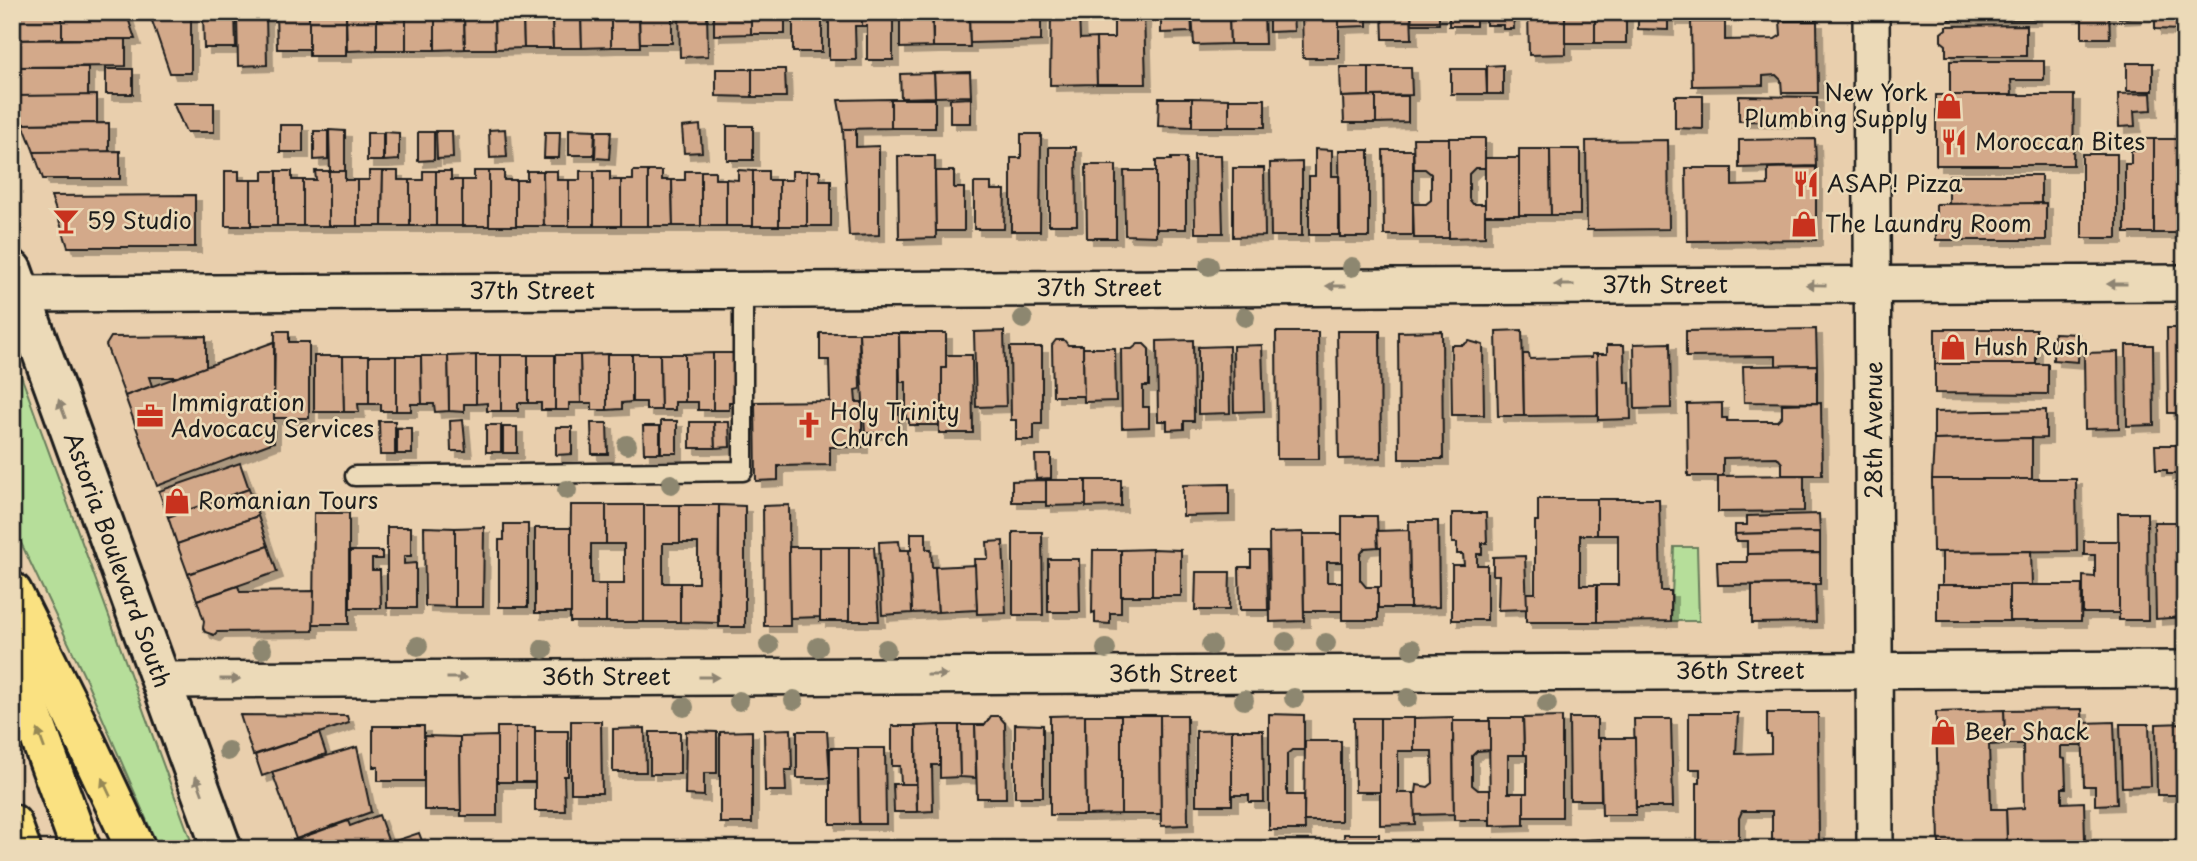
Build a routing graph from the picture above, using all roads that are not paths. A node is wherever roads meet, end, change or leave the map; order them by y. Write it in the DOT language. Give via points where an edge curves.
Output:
graph roads {
  1 [pos="1871,12"];
  2 [pos="2185,283"];
  3 [pos="1873,285"];
  4 [pos="15,286"];
  5 [pos="743,290"];
  6 [pos="355,476"];
  7 [pos="12,592"];
  8 [pos="12,661"];
  9 [pos="2185,669"];
  10 [pos="1874,670"];
  11 [pos="161,680"];
  12 [pos="12,824"];
  13 [pos="21,849"];
  14 [pos="81,849"];
  15 [pos="135,849"];
  16 [pos="222,849"];
  17 [pos="1875,849"];
  1 -- 3 [label="street, 28th Avenue"];
  2 -- 3 [label="street, 37th Street, one-way"];
  3 -- 5 [label="street, 37th Street, one-way"];
  3 -- 10 [label="street, 28th Avenue"];
  4 -- 5 [label="street, 37th Street"];
  11 -- 4 [label="main road, Astoria Boulevard South, one-way"];
  5 -- 6 [label="lane" via="743,471"];
  15 -- 7 [label="highway, one-way"];
  14 -- 8 [label="highway, one-way"];
  9 -- 10 [label="street, 36th Street"];
  11 -- 10 [label="street, 36th Street, one-way"];
  10 -- 17 [label="street, 28th Avenue"];
  16 -- 11 [label="main road, Astoria Boulevard South, one-way"];
  12 -- 13 [label="highway"];
}
